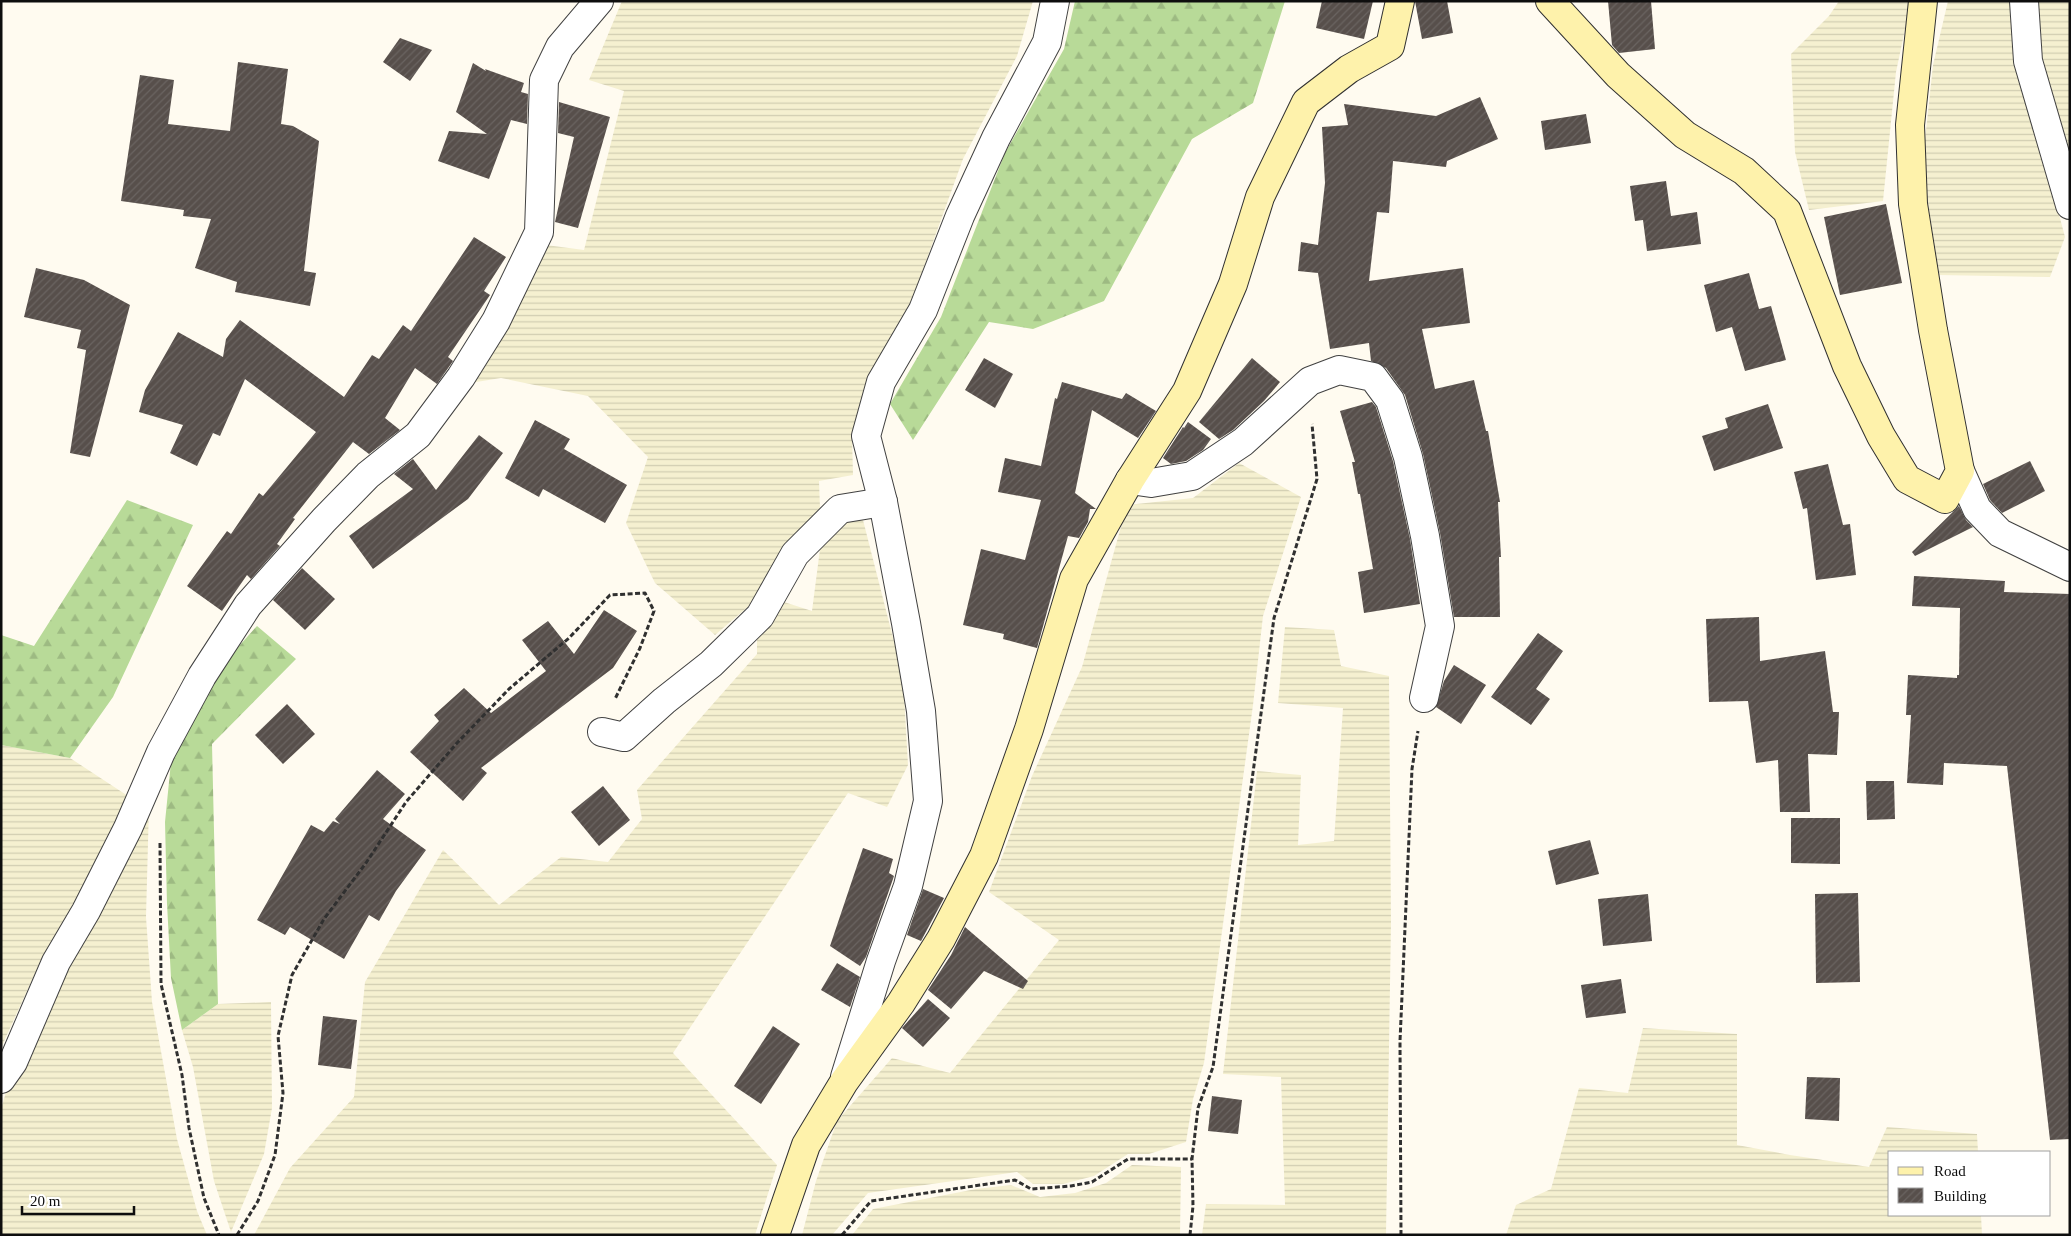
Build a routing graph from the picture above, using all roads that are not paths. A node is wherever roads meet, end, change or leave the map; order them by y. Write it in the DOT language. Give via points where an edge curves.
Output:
graph roads {
  1 [pos="600,1"];
  2 [pos="1055,1"];
  3 [pos="1400,1"];
  4 [pos="1550,1"];
  5 [pos="1923,1"];
  6 [pos="2024,1"];
  7 [pos="2070,205"];
  8 [pos="1960,470"];
  9 [pos="1130,480"];
  10 [pos="884,502"];
  11 [pos="2070,567"];
  12 [pos="1424,698"];
  13 [pos="602,732"];
  14 [pos="1,1078"];
  15 [pos="844,1082"];
  16 [pos="775,1235"];
  1 -- 14 [label="street" via="560,48 544,80 539,232 496,321 461,377 418,435 368,476 248,605 202,676 161,752 128,828 56,962 13,1062"];
  2 -- 10 [label="street" via="1047,42 996,138 960,216 923,310 881,382 866,436"];
  3 -- 9 [label="main road" via="1390,46 1349,68 1306,102 1260,197 1233,284 1187,390"];
  4 -- 8 [label="main road" via="1618,75 1685,135 1744,171 1787,211 1847,366 1881,436 1907,479 1945,499"];
  5 -- 8 [label="main road" via="1910,125 1913,204"];
  6 -- 7 [label="street" via="2028,61"];
  8 -- 11 [label="street" via="1977,509 2000,532"];
  9 -- 12 [label="street" via="1150,483 1192,476 1243,442 1310,381 1339,370 1373,378 1390,400 1408,457 1440,626"];
  9 -- 15 [label="main road" via="1074,579 1030,729 984,856 941,939 901,1003"];
  10 -- 13 [label="street" via="840,509 795,554 760,616 711,664 624,737"];
  10 -- 15 [label="street" via="921,711 928,800 908,886"];
  15 -- 16 [label="main road" via="806,1145"];
}
